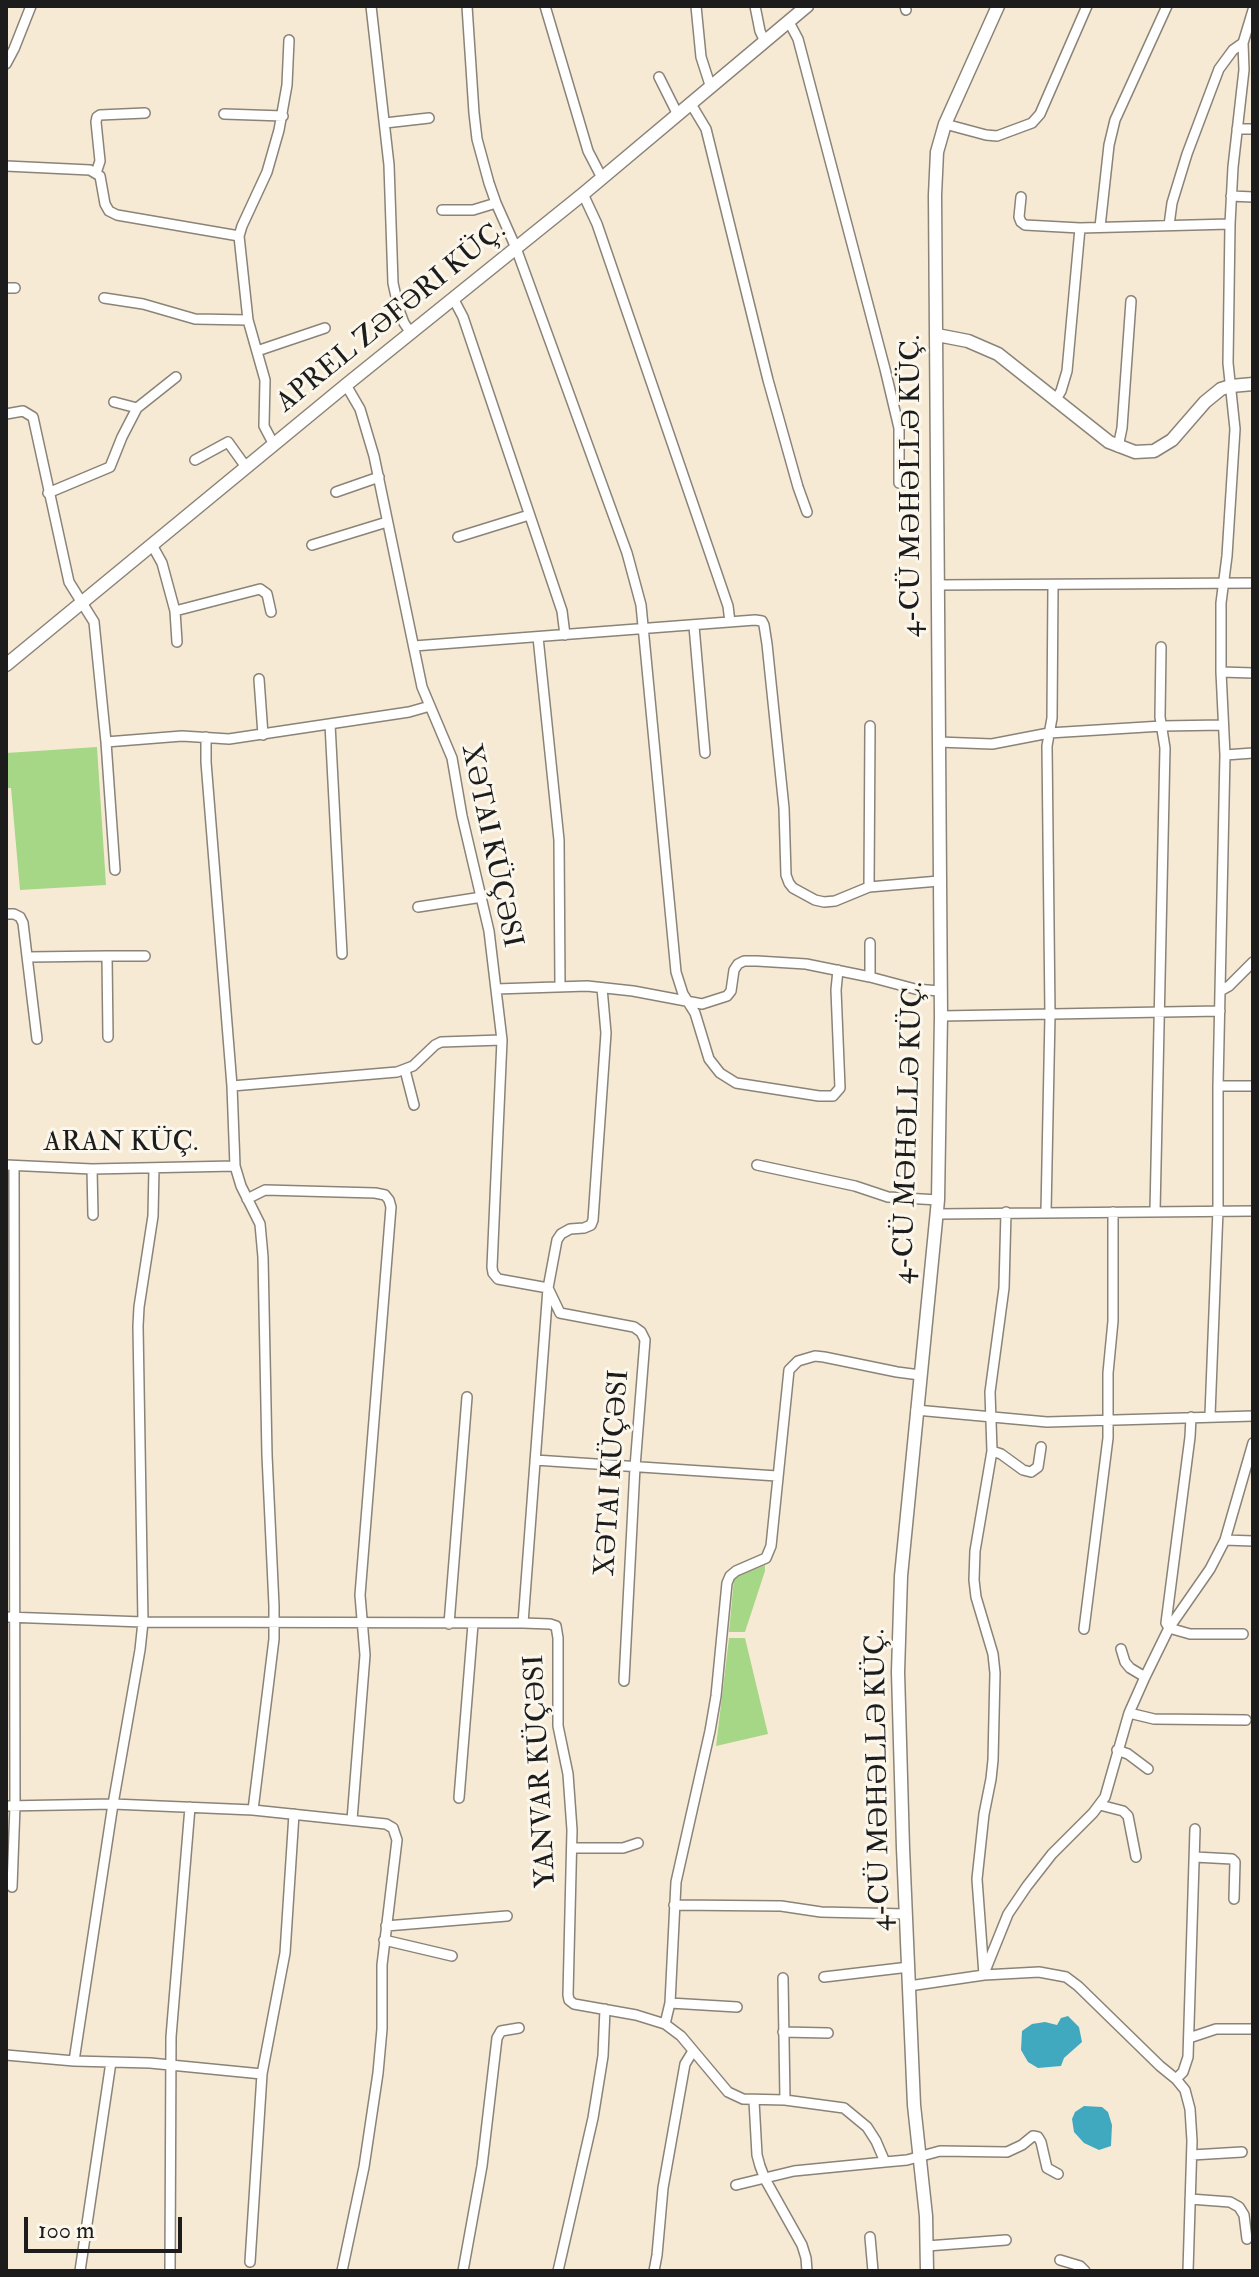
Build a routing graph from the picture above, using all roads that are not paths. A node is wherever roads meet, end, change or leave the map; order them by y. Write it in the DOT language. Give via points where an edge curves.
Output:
graph roads {
  1 [pos="31,6"];
  2 [pos="371,6"];
  3 [pos="467,6"];
  4 [pos="545,6"];
  5 [pos="696,6"];
  6 [pos="755,6"];
  7 [pos="807,6"];
  8 [pos="998,6"];
  9 [pos="1087,6"];
  10 [pos="1167,6"];
  11 [pos="1253,10"];
  12 [pos="789,22"];
  13 [pos="289,40"];
  14 [pos="765,42"];
  15 [pos="1243,43"];
  16 [pos="6,64"];
  17 [pos="659,77"];
  18 [pos="711,88"];
  19 [pos="691,104"];
  20 [pos="145,113"];
  21 [pos="224,114"];
  22 [pos="678,115"];
  23 [pos="283,116"];
  24 [pos="429,118"];
  25 [pos="385,123"];
  26 [pos="945,124"];
  27 [pos="1237,129"];
  28 [pos="1253,129"];
  29 [pos="6,166"];
  30 [pos="96,173"];
  31 [pos="602,178"];
  32 [pos="583,194"];
  33 [pos="1231,196"];
  34 [pos="1021,197"];
  35 [pos="1253,197"];
  36 [pos="496,203"];
  37 [pos="442,210"];
  38 [pos="1230,224"];
  39 [pos="1169,225"];
  40 [pos="1100,227"];
  41 [pos="1080,228"];
  42 [pos="239,236"];
  43 [pos="516,248"];
  44 [pos="104,298"];
  45 [pos="453,298"];
  46 [pos="1131,301"];
  47 [pos="248,320"];
  48 [pos="325,328"];
  49 [pos="411,333"];
  50 [pos="937,335"];
  51 [pos="257,351"];
  52 [pos="176,377"];
  53 [pos="1253,384"];
  54 [pos="346,385"];
  55 [pos="1231,386"];
  56 [pos="1055,401"];
  57 [pos="114,402"];
  58 [pos="137,408"];
  59 [pos="6,414"];
  60 [pos="274,445"];
  61 [pos="1118,447"];
  62 [pos="195,460"];
  63 [pos="246,467"];
  64 [pos="379,477"];
  65 [pos="899,483"];
  66 [pos="336,492"];
  67 [pos="48,493"];
  68 [pos="807,512"];
  69 [pos="529,515"];
  70 [pos="387,522"];
  71 [pos="458,537"];
  72 [pos="152,545"];
  73 [pos="312,545"];
  74 [pos="1224,583"];
  75 [pos="1253,583"];
  76 [pos="938,585"];
  77 [pos="1053,585"];
  78 [pos="83,603"];
  79 [pos="175,611"];
  80 [pos="271,612"];
  81 [pos="730,622"];
  82 [pos="694,626"];
  83 [pos="643,630"];
  84 [pos="565,635"];
  85 [pos="538,637"];
  86 [pos="177,642"];
  87 [pos="414,646"];
  88 [pos="1161,647"];
  89 [pos="6,665"];
  90 [pos="1221,672"];
  91 [pos="1253,673"];
  92 [pos="259,679"];
  93 [pos="430,706"];
  94 [pos="330,724"];
  95 [pos="1223,725"];
  96 [pos="870,726"];
  97 [pos="1162,726"];
  98 [pos="1049,733"];
  99 [pos="263,735"];
  100 [pos="206,737"];
  101 [pos="106,742"];
  102 [pos="938,742"];
  103 [pos="705,753"];
  104 [pos="1253,753"];
  105 [pos="1225,755"];
  106 [pos="115,870"];
  107 [pos="939,881"];
  108 [pos="869,887"];
  109 [pos="482,897"];
  110 [pos="418,907"];
  111 [pos="6,914"];
  112 [pos="870,943"];
  113 [pos="342,954"];
  114 [pos="107,956"];
  115 [pos="145,956"];
  116 [pos="28,957"];
  117 [pos="1253,962"];
  118 [pos="838,970"];
  119 [pos="870,977"];
  120 [pos="560,986"];
  121 [pos="602,988"];
  122 [pos="496,989"];
  123 [pos="940,991"];
  124 [pos="1220,991"];
  125 [pos="688,1002"];
  126 [pos="1220,1011"];
  127 [pos="1159,1012"];
  128 [pos="1050,1015"];
  129 [pos="941,1016"];
  130 [pos="108,1037"];
  131 [pos="37,1039"];
  132 [pos="502,1040"];
  133 [pos="405,1070"];
  134 [pos="232,1086"];
  135 [pos="1218,1086"];
  136 [pos="1253,1086"];
  137 [pos="414,1105"];
  138 [pos="10,1165"];
  139 [pos="757,1165"];
  140 [pos="235,1166"];
  141 [pos="154,1168"];
  142 [pos="92,1169"];
  143 [pos="247,1199"];
  144 [pos="938,1200"];
  145 [pos="1218,1210"];
  146 [pos="1155,1211"];
  147 [pos="1253,1211"];
  148 [pos="1006,1212"];
  149 [pos="1046,1212"];
  150 [pos="1113,1212"];
  151 [pos="937,1214"];
  152 [pos="93,1215"];
  153 [pos="548,1288"];
  154 [pos="920,1375"];
  155 [pos="467,1397"];
  156 [pos="916,1410"];
  157 [pos="1210,1415"];
  158 [pos="1253,1416"];
  159 [pos="1191,1417"];
  160 [pos="991,1418"];
  161 [pos="1109,1420"];
  162 [pos="1253,1443"];
  163 [pos="1041,1447"];
  164 [pos="992,1451"];
  165 [pos="535,1460"];
  166 [pos="635,1467"];
  167 [pos="777,1476"];
  168 [pos="1225,1540"];
  169 [pos="1253,1541"];
  170 [pos="10,1617"];
  171 [pos="143,1622"];
  172 [pos="274,1622"];
  173 [pos="362,1623"];
  174 [pos="523,1623"];
  175 [pos="449,1624"];
  176 [pos="473,1624"];
  177 [pos="1169,1628"];
  178 [pos="1084,1629"];
  179 [pos="1243,1634"];
  180 [pos="1121,1649"];
  181 [pos="1145,1677"];
  182 [pos="624,1681"];
  183 [pos="1129,1713"];
  184 [pos="1246,1720"];
  185 [pos="1117,1750"];
  186 [pos="1148,1769"];
  187 [pos="459,1798"];
  188 [pos="113,1804"];
  189 [pos="1100,1805"];
  190 [pos="11,1806"];
  191 [pos="190,1807"];
  192 [pos="253,1810"];
  193 [pos="294,1814"];
  194 [pos="352,1820"];
  195 [pos="1195,1829"];
  196 [pos="638,1843"];
  197 [pos="572,1848"];
  198 [pos="1136,1857"];
  199 [pos="1195,1857"];
  200 [pos="12,1887"];
  201 [pos="1234,1899"];
  202 [pos="674,1905"];
  203 [pos="906,1914"];
  204 [pos="507,1916"];
  205 [pos="386,1926"];
  206 [pos="384,1940"];
  207 [pos="452,1956"];
  208 [pos="909,1967"];
  209 [pos="984,1975"];
  210 [pos="824,1977"];
  211 [pos="783,1978"];
  212 [pos="909,1986"];
  213 [pos="670,2003"];
  214 [pos="737,2007"];
  215 [pos="605,2009"];
  216 [pos="665,2024"];
  217 [pos="519,2028"];
  218 [pos="1253,2029"];
  219 [pos="783,2032"];
  220 [pos="828,2033"];
  221 [pos="1189,2038"];
  222 [pos="693,2051"];
  223 [pos="6,2055"];
  224 [pos="74,2061"];
  225 [pos="111,2062"];
  226 [pos="170,2065"];
  227 [pos="262,2074"];
  228 [pos="1176,2079"];
  229 [pos="785,2100"];
  230 [pos="754,2101"];
  231 [pos="1242,2152"];
  232 [pos="1192,2155"];
  233 [pos="919,2156"];
  234 [pos="885,2162"];
  235 [pos="1058,2174"];
  236 [pos="765,2179"];
  237 [pos="736,2185"];
  238 [pos="1190,2199"];
  239 [pos="870,2237"];
  240 [pos="1247,2239"];
  241 [pos="1006,2240"];
  242 [pos="927,2246"];
  243 [pos="1060,2260"];
  244 [pos="250,2262"];
  245 [pos="80,2271"];
  246 [pos="170,2271"];
  247 [pos="342,2271"];
  248 [pos="463,2271"];
  249 [pos="558,2271"];
  250 [pos="654,2271"];
  251 [pos="807,2271"];
  252 [pos="873,2271"];
  253 [pos="927,2271"];
  254 [pos="1085,2271"];
  255 [pos="1188,2271"];
  1 -- 16 [label="street"];
  2 -- 25 [label="street"];
  3 -- 36 [label="street" via="477,139"];
  4 -- 31 [label="street" via="588,151"];
  5 -- 18 [label="street" via="701,57"];
  6 -- 14 [label="street"];
  7 -- 12 [label="street, APREL ZƏFƏRI KÜÇ."];
  8 -- 26 [label="street, 4-CÜ MƏHƏLLƏ KÜÇ."];
  9 -- 26 [label="street" via="1032,123 997,136"];
  10 -- 40 [label="street" via="1115,120"];
  11 -- 15 [label="street"];
  12 -- 14 [label="street, APREL ZƏFƏRI KÜÇ."];
  12 -- 65 [label="street" via="798,39 885,369 899,428"];
  13 -- 23 [label="street"];
  14 -- 18 [label="street, APREL ZƏFƏRI KÜÇ."];
  15 -- 27 [label="street"];
  15 -- 39 [label="street" via="1219,69 1187,154"];
  17 -- 22 [label="street"];
  18 -- 19 [label="street, APREL ZƏFƏRI KÜÇ."];
  19 -- 22 [label="street, APREL ZƏFƏRI KÜÇ."];
  19 -- 68 [label="street" via="706,129 768,380"];
  20 -- 30 [label="street" via="97,117"];
  21 -- 23 [label="street"];
  22 -- 31 [label="street, APREL ZƏFƏRI KÜÇ."];
  23 -- 42 [label="street" via="267,172"];
  24 -- 25 [label="street"];
  25 -- 49 [label="street" via="393,283"];
  26 -- 50 [label="street, 4-CÜ MƏHƏLLƏ KÜÇ." via="936,171"];
  27 -- 28 [label="street"];
  27 -- 33 [label="street"];
  29 -- 30 [label="street"];
  30 -- 42 [label="street" via="105,204 117,215"];
  31 -- 32 [label="street, APREL ZƏFƏRI KÜÇ."];
  32 -- 43 [label="street, APREL ZƏFƏRI KÜÇ."];
  32 -- 81 [label="street"];
  33 -- 35 [label="street"];
  33 -- 38 [label="street"];
  34 -- 41 [label="street" via="1019,217 1025,225"];
  36 -- 37 [label="street"];
  36 -- 43 [label="street"];
  38 -- 39 [label="street"];
  38 -- 55 [label="street"];
  39 -- 40 [label="street"];
  40 -- 41 [label="street"];
  41 -- 56 [label="street" via="1067,371"];
  42 -- 47 [label="street"];
  43 -- 45 [label="street, APREL ZƏFƏRI KÜÇ."];
  43 -- 83 [label="street" via="627,553"];
  44 -- 47 [label="street" via="195,319"];
  45 -- 49 [label="street, APREL ZƏFƏRI KÜÇ."];
  45 -- 69 [label="street"];
  46 -- 61 [label="street"];
  47 -- 51 [label="street"];
  48 -- 51 [label="street"];
  49 -- 54 [label="street, APREL ZƏFƏRI KÜÇ."];
  50 -- 56 [label="street" via="998,354"];
  50 -- 76 [label="street, 4-CÜ MƏHƏLLƏ KÜÇ."];
  51 -- 60 [label="street" via="265,380 264,426"];
  52 -- 58 [label="street"];
  53 -- 55 [label="street"];
  54 -- 60 [label="street, APREL ZƏFƏRI KÜÇ."];
  54 -- 64 [label="street, XƏTAI KÜÇƏSI" via="360,409"];
  55 -- 61 [label="street" via="1212,395 1164,446 1144,453"];
  55 -- 74 [label="street" via="1234,444"];
  56 -- 61 [label="street"];
  57 -- 58 [label="street"];
  58 -- 67 [label="street" via="110,467"];
  59 -- 67 [label="street" via="23,411 33,417"];
  60 -- 63 [label="street, APREL ZƏFƏRI KÜÇ."];
  62 -- 63 [label="street" via="228,442"];
  63 -- 72 [label="street, APREL ZƏFƏRI KÜÇ."];
  64 -- 66 [label="street"];
  64 -- 70 [label="street, XƏTAI KÜÇƏSI"];
  67 -- 78 [label="street" via="69,582"];
  69 -- 71 [label="street"];
  69 -- 84 [label="street" via="562,611"];
  70 -- 73 [label="street"];
  70 -- 87 [label="street, XƏTAI KÜÇƏSI"];
  72 -- 78 [label="street, APREL ZƏFƏRI KÜÇ."];
  72 -- 79 [label="street"];
  74 -- 75 [label="street"];
  74 -- 77 [label="street"];
  74 -- 90 [label="street"];
  76 -- 77 [label="street"];
  76 -- 102 [label="street, 4-CÜ MƏHƏLLƏ KÜÇ."];
  77 -- 98 [label="street"];
  78 -- 89 [label="street, APREL ZƏFƏRI KÜÇ."];
  78 -- 101 [label="street" via="94,622"];
  79 -- 80 [label="street" via="260,589 267,594"];
  79 -- 86 [label="street"];
  81 -- 82 [label="street"];
  81 -- 108 [label="street" via="755,620 764,625 789,883 824,902"];
  82 -- 83 [label="street"];
  82 -- 103 [label="street"];
  83 -- 84 [label="street"];
  83 -- 125 [label="street" via="676,972"];
  84 -- 85 [label="street"];
  85 -- 87 [label="street"];
  85 -- 120 [label="street" via="559,840"];
  87 -- 93 [label="street, XƏTAI KÜÇƏSI"];
  88 -- 97 [label="street"];
  90 -- 91 [label="street"];
  90 -- 95 [label="street"];
  92 -- 99 [label="street"];
  93 -- 94 [label="street"];
  93 -- 109 [label="street, XƏTAI KÜÇƏSI" via="452,758"];
  94 -- 99 [label="street"];
  94 -- 113 [label="street"];
  95 -- 97 [label="street"];
  95 -- 105 [label="street"];
  96 -- 108 [label="street"];
  97 -- 98 [label="street"];
  97 -- 127 [label="street"];
  98 -- 102 [label="street" via="992,744"];
  98 -- 128 [label="street"];
  99 -- 100 [label="street"];
  100 -- 101 [label="street"];
  100 -- 134 [label="street"];
  101 -- 106 [label="street"];
  102 -- 107 [label="street, 4-CÜ MƏHƏLLƏ KÜÇ."];
  104 -- 105 [label="street"];
  105 -- 124 [label="street"];
  107 -- 108 [label="street"];
  107 -- 123 [label="street, 4-CÜ MƏHƏLLƏ KÜÇ."];
  109 -- 110 [label="street"];
  109 -- 122 [label="street, XƏTAI KÜÇƏSI"];
  111 -- 116 [label="street" via="20,917"];
  112 -- 119 [label="street"];
  114 -- 115 [label="street"];
  114 -- 116 [label="street"];
  114 -- 130 [label="street"];
  116 -- 131 [label="street"];
  117 -- 124 [label="street"];
  118 -- 119 [label="street"];
  118 -- 125 [label="street" via="744,961 734,970 727,996 708,1003"];
  118 -- 125 [label="street" via="840,1088 833,1096 728,1080 705,1052"];
  119 -- 123 [label="street"];
  120 -- 121 [label="street"];
  120 -- 122 [label="street"];
  121 -- 125 [label="street"];
  121 -- 153 [label="street" via="606,1033 593,1220 557,1240"];
  122 -- 132 [label="street, XƏTAI KÜÇƏSI"];
  123 -- 129 [label="street, 4-CÜ MƏHƏLLƏ KÜÇ."];
  124 -- 126 [label="street"];
  126 -- 127 [label="street"];
  126 -- 135 [label="street"];
  127 -- 128 [label="street"];
  127 -- 146 [label="street"];
  128 -- 129 [label="street"];
  128 -- 149 [label="street"];
  129 -- 144 [label="street, 4-CÜ MƏHƏLLƏ KÜÇ."];
  132 -- 133 [label="street" via="441,1042"];
  132 -- 153 [label="street, XƏTAI KÜÇƏSI" via="493,1273 498,1279"];
  133 -- 134 [label="street"];
  133 -- 137 [label="street"];
  134 -- 140 [label="street"];
  135 -- 136 [label="street"];
  135 -- 145 [label="street"];
  138 -- 142 [label="street, ARAN KÜÇ."];
  138 -- 170 [label="street"];
  139 -- 144 [label="street" via="888,1197"];
  140 -- 141 [label="street, ARAN KÜÇ."];
  140 -- 143 [label="street"];
  141 -- 142 [label="street, ARAN KÜÇ."];
  141 -- 171 [label="street" via="138,1326"];
  142 -- 152 [label="street"];
  143 -- 172 [label="street" via="260,1224 263,1257"];
  143 -- 173 [label="street" via="265,1190 375,1193 385,1195 391,1207"];
  144 -- 151 [label="street, 4-CÜ MƏHƏLLƏ KÜÇ."];
  145 -- 146 [label="street"];
  145 -- 147 [label="street"];
  145 -- 157 [label="street"];
  146 -- 150 [label="street"];
  148 -- 149 [label="street"];
  148 -- 151 [label="street"];
  148 -- 160 [label="street"];
  149 -- 150 [label="street"];
  150 -- 161 [label="street"];
  151 -- 154 [label="street, 4-CÜ MƏHƏLLƏ KÜÇ."];
  153 -- 165 [label="street"];
  153 -- 166 [label="street, XƏTAI KÜÇƏSI" via="560,1313 634,1327 645,1340"];
  154 -- 156 [label="street, 4-CÜ MƏHƏLLƏ KÜÇ."];
  154 -- 167 [label="street" via="815,1356 792,1365"];
  155 -- 175 [label="street"];
  156 -- 160 [label="street"];
  156 -- 203 [label="street, 4-CÜ MƏHƏLLƏ KÜÇ." via="898,1672"];
  157 -- 158 [label="street"];
  157 -- 159 [label="street"];
  159 -- 161 [label="street"];
  159 -- 177 [label="street" via="1165,1616"];
  160 -- 161 [label="street"];
  160 -- 164 [label="street"];
  161 -- 178 [label="street"];
  162 -- 168 [label="street"];
  163 -- 164 [label="street" via="1038,1467 1031,1472"];
  164 -- 209 [label="street" via="974,1580 995,1673 993,1760 977,1879"];
  165 -- 166 [label="street"];
  165 -- 174 [label="street"];
  166 -- 167 [label="street"];
  166 -- 182 [label="street, XƏTAI KÜÇƏSI"];
  167 -- 202 [label="street" via="766,1558 736,1571 727,1583 716,1696"];
  168 -- 169 [label="street"];
  168 -- 177 [label="street"];
  170 -- 171 [label="street, YANVAR KÜÇƏSI"];
  170 -- 190 [label="street"];
  171 -- 172 [label="street, YANVAR KÜÇƏSI"];
  171 -- 188 [label="street"];
  172 -- 173 [label="street, YANVAR KÜÇƏSI"];
  172 -- 192 [label="street"];
  173 -- 175 [label="street, YANVAR KÜÇƏSI"];
  173 -- 194 [label="street" via="365,1655"];
  174 -- 176 [label="street, YANVAR KÜÇƏSI"];
  174 -- 197 [label="street, YANVAR KÜÇƏSI" via="550,1624 558,1631 557,1717 568,1774"];
  175 -- 176 [label="street, YANVAR KÜÇƏSI"];
  176 -- 187 [label="street"];
  177 -- 179 [label="street" via="1190,1634"];
  177 -- 181 [label="street"];
  180 -- 181 [label="street" via="1130,1668"];
  181 -- 183 [label="street"];
  183 -- 184 [label="street" via="1154,1719"];
  183 -- 185 [label="street"];
  185 -- 186 [label="street"];
  185 -- 189 [label="street"];
  188 -- 190 [label="street"];
  188 -- 191 [label="street"];
  188 -- 224 [label="street"];
  189 -- 198 [label="street" via="1128,1816"];
  189 -- 209 [label="street" via="1027,1886 1003,1924"];
  190 -- 200 [label="street"];
  191 -- 192 [label="street"];
  191 -- 226 [label="street"];
  192 -- 193 [label="street"];
  193 -- 194 [label="street"];
  193 -- 227 [label="street" via="285,1953"];
  194 -- 205 [label="street" via="386,1824 396,1833"];
  195 -- 199 [label="street"];
  196 -- 197 [label="street"];
  197 -- 215 [label="street, YANVAR KÜÇƏSI" via="569,2000"];
  199 -- 201 [label="street" via="1235,1862"];
  199 -- 221 [label="street"];
  202 -- 203 [label="street"];
  202 -- 213 [label="street"];
  203 -- 208 [label="street, 4-CÜ MƏHƏLLƏ KÜÇ."];
  204 -- 205 [label="street"];
  205 -- 206 [label="street"];
  206 -- 207 [label="street"];
  206 -- 247 [label="street" via="377,2084"];
  208 -- 210 [label="street"];
  208 -- 212 [label="street, 4-CÜ MƏHƏLLƏ KÜÇ."];
  209 -- 212 [label="street"];
  209 -- 228 [label="street" via="1039,1972 1066,1977"];
  211 -- 219 [label="street"];
  212 -- 233 [label="street, 4-CÜ MƏHƏLLƏ KÜÇ."];
  213 -- 214 [label="street"];
  213 -- 216 [label="street"];
  215 -- 216 [label="street, YANVAR KÜÇƏSI"];
  215 -- 249 [label="street" via="593,2118"];
  216 -- 222 [label="street, YANVAR KÜÇƏSI"];
  217 -- 248 [label="street" via="501,2031 497,2038"];
  218 -- 221 [label="street" via="1216,2029"];
  219 -- 220 [label="street"];
  219 -- 229 [label="street"];
  221 -- 228 [label="street" via="1186,2066"];
  222 -- 230 [label="street, YANVAR KÜÇƏSI" via="728,2092"];
  222 -- 250 [label="street" via="685,2064 663,2188"];
  223 -- 224 [label="street"];
  224 -- 225 [label="street"];
  225 -- 226 [label="street"];
  225 -- 245 [label="street"];
  226 -- 227 [label="street"];
  226 -- 246 [label="street"];
  227 -- 244 [label="street"];
  228 -- 232 [label="street" via="1190,2109"];
  229 -- 230 [label="street"];
  229 -- 234 [label="street" via="851,2113 867,2127"];
  230 -- 236 [label="street" via="757,2155"];
  231 -- 232 [label="street"];
  232 -- 238 [label="street"];
  233 -- 234 [label="street"];
  233 -- 235 [label="street" via="940,2151 1007,2152 1033,2136 1041,2142 1047,2168"];
  233 -- 242 [label="street, 4-CÜ MƏHƏLLƏ KÜÇ."];
  234 -- 236 [label="street"];
  236 -- 237 [label="street"];
  236 -- 251 [label="street" via="802,2245"];
  238 -- 240 [label="street" via="1239,2207"];
  238 -- 255 [label="street"];
  239 -- 252 [label="street"];
  241 -- 242 [label="street"];
  242 -- 253 [label="street, 4-CÜ MƏHƏLLƏ KÜÇ."];
  243 -- 254 [label="street"];
}
